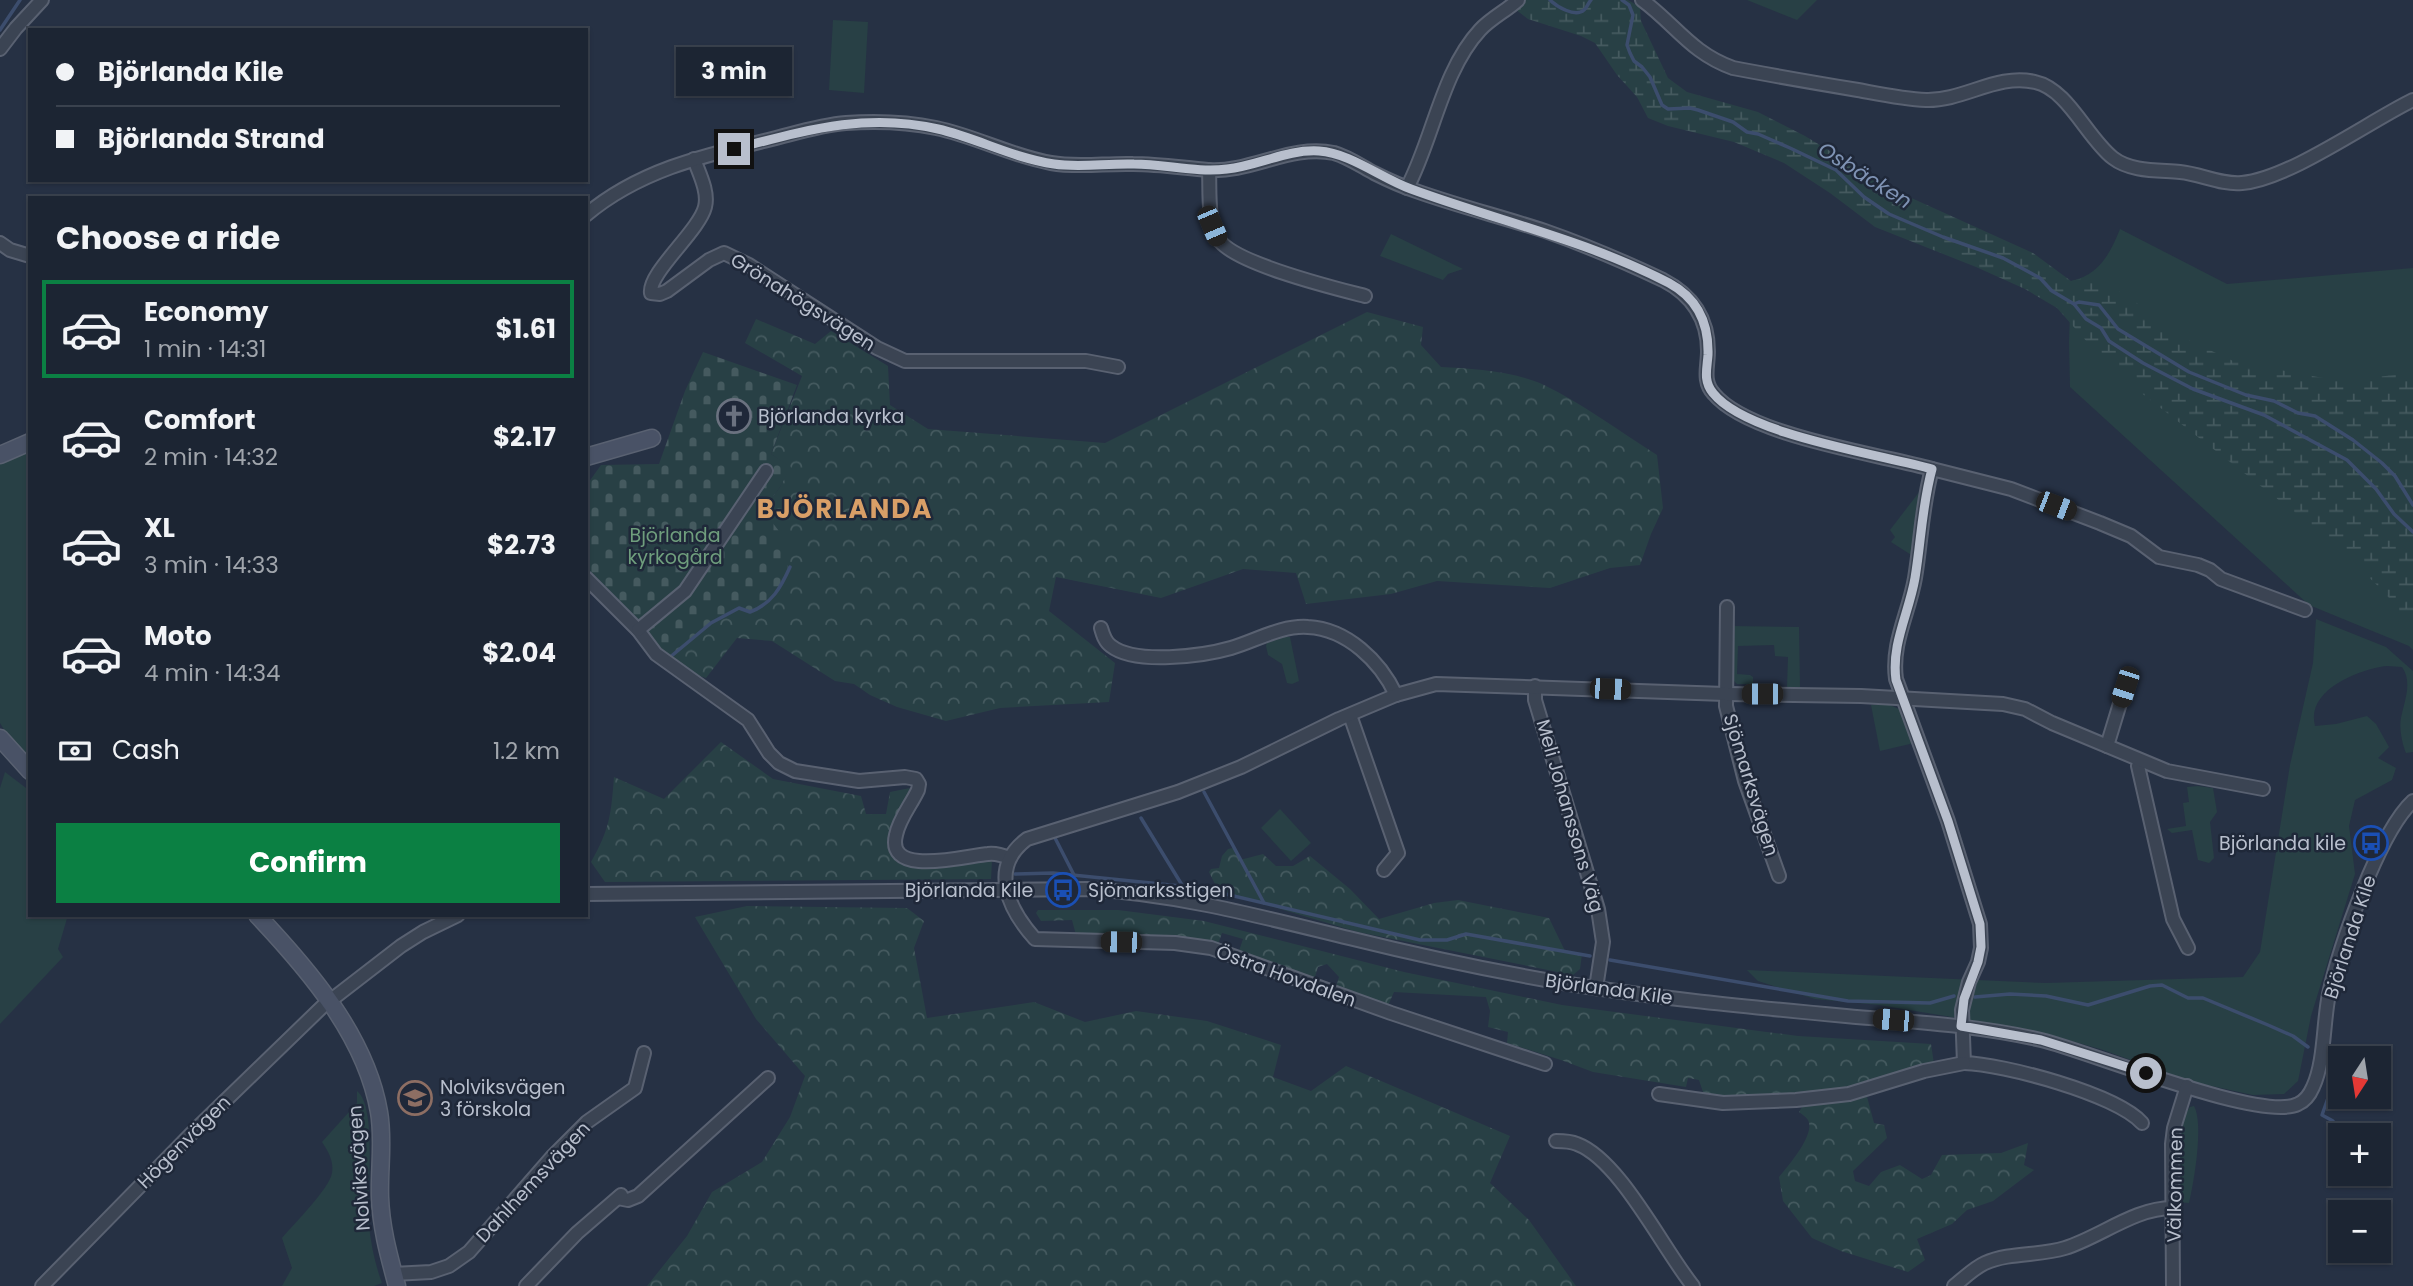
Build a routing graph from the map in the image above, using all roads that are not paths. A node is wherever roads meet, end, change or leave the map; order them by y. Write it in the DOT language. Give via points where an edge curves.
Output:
graph roads {
  1 [pos="43,0"];
  2 [pos="1518,0"];
  3 [pos="1642,0"];
  4 [pos="0,49"];
  5 [pos="2413,100"];
  6 [pos="694,159"];
  7 [pos="1209,170"];
  8 [pos="1407,188"];
  9 [pos="588,214"];
  10 [pos="0,243"];
  11 [pos="28,255"];
  12 [pos="1365,296"];
  13 [pos="1118,368"];
  14 [pos="652,438"];
  15 [pos="28,443"];
  16 [pos="0,455"];
  17 [pos="588,456"];
  18 [pos="1932,469"];
  19 [pos="766,471"];
  20 [pos="588,580"];
  21 [pos="1727,607"];
  22 [pos="2305,610"];
  23 [pos="1101,628"];
  24 [pos="638,630"];
  25 [pos="1535,686"];
  26 [pos="2125,687"];
  27 [pos="1726,694"];
  28 [pos="1396,695"];
  29 [pos="1904,698"];
  30 [pos="1350,715"];
  31 [pos="0,737"];
  32 [pos="2107,746"];
  33 [pos="2140,761"];
  34 [pos="28,769"];
  35 [pos="2263,789"];
  36 [pos="2413,801"];
  37 [pos="1009,858"];
  38 [pos="1384,870"];
  39 [pos="1779,876"];
  40 [pos="1006,889"];
  41 [pos="588,894"];
  42 [pos="259,917"];
  43 [pos="454,917"];
  44 [pos="2188,948"];
  45 [pos="1596,988"];
  46 [pos="330,1000"];
  47 [pos="1961,1026"];
  48 [pos="645,1053"];
  49 [pos="1964,1063"];
  50 [pos="1545,1064"];
  51 [pos="768,1078"];
  52 [pos="2187,1086"];
  53 [pos="1659,1094"];
  54 [pos="2142,1123"];
  55 [pos="1556,1141"];
  56 [pos="2172,1208"];
  57 [pos="395,1280"];
  58 [pos="42,1286"];
  59 [pos="526,1286"];
  60 [pos="1692,1286"];
  61 [pos="1954,1286"];
  62 [pos="2173,1286"];
  1 -- 4 [label="street"];
  2 -- 8 [label="street" via="1468,45"];
  3 -- 5 [label="street" via="1706,56 1733,68 1926,100 2003,81 2038,82 2057,93 2119,163 2232,183 2291,167"];
  6 -- 7 [label="street" via="842,123 877,123 935,128 1055,164"];
  6 -- 9 [label="street" via="651,174"];
  6 -- 13 [label="street, Grönahögsvägen" via="706,205 653,280 651,293 667,291 724,253 877,348 905,360 1086,360"];
  7 -- 8 [label="street" via="1318,151 1341,155"];
  7 -- 12 [label="street" via="1212,226 1228,250"];
  8 -- 18 [label="street" via="1567,239 1682,291 1697,306 1705,328 1708,386 1733,410 1811,440"];
  10 -- 11 [label="street"];
  14 -- 17 [label="street"];
  15 -- 16 [label="street"];
  18 -- 22 [label="street" via="2040,500 2131,536 2159,557 2198,565 2221,579"];
  18 -- 29 [label="street" via="1915,578 1894,658"];
  19 -- 24 [label="street" via="685,591"];
  20 -- 24 [label="street"];
  21 -- 27 [label="street, Sjömarksvägen"];
  23 -- 28 [label="street" via="1110,646 1156,657 1229,648 1293,628 1319,628 1356,645 1384,674"];
  24 -- 37 [label="street" via="656,654 748,720 779,764 794,771 859,781 916,779 918,790 896,832 901,855 917,862 987,854"];
  25 -- 27 [label="street, Sjömarksvägen"];
  25 -- 28 [label="street, Sjömarksvägen" via="1448,682"];
  25 -- 45 [label="street, Meli Johanssons Väg" via="1535,700 1601,921 1603,942"];
  26 -- 32 [label="street"];
  27 -- 29 [label="street, Sjömarksvägen"];
  27 -- 39 [label="street, Sjömarksvägen" via="1745,781"];
  28 -- 30 [label="street"];
  29 -- 32 [label="street, Sjömarksvägen" via="2017,707"];
  29 -- 47 [label="street" via="1980,924 1981,947 1964,999"];
  30 -- 37 [label="street" via="1178,792 1027,839"];
  30 -- 38 [label="street" via="1398,853"];
  31 -- 34 [label="street"];
  32 -- 33 [label="street, Sjömarksvägen"];
  33 -- 35 [label="street, Sjömarksvägen" via="2194,778"];
  33 -- 44 [label="street" via="2173,919"];
  36 -- 52 [label="street, Björlanda Kile" via="2404,809 2374,865 2355,912 2330,993 2311,1093 2283,1109"];
  37 -- 40 [label="street"];
  40 -- 41 [label="street, Björlanda Kile"];
  40 -- 45 [label="street, Björlanda Kile" via="1087,889 1168,897 1481,968"];
  40 -- 50 [label="street, Östra Hovdalen" via="1019,921 1035,939 1211,948"];
  42 -- 46 [label="street, Nolviksvägen"];
  43 -- 46 [label="street" via="401,946"];
  45 -- 47 [label="street, Björlanda Kile" via="1735,1006"];
  46 -- 57 [label="street, Nolviksvägen" via="368,1072 380,1114 381,1209"];
  46 -- 58 [label="street, Högenvägen"];
  47 -- 49 [label="street"];
  47 -- 52 [label="street, Björlanda Kile" via="2041,1040"];
  48 -- 57 [label="street, Dahlhemsvägen" via="635,1088 587,1122 469,1252 449,1266"];
  49 -- 53 [label="street" via="1849,1094 1796,1100 1723,1104"];
  49 -- 54 [label="street" via="2051,1081 2127,1110"];
  51 -- 59 [label="street" via="638,1196 620,1197 577,1233"];
  52 -- 56 [label="street, Välkommen" via="2173,1135"];
  55 -- 60 [label="street" via="1586,1148 1608,1166"];
  56 -- 61 [label="street" via="2129,1220 2066,1248 1984,1264"];
  56 -- 62 [label="street, Välkommen"];
}
